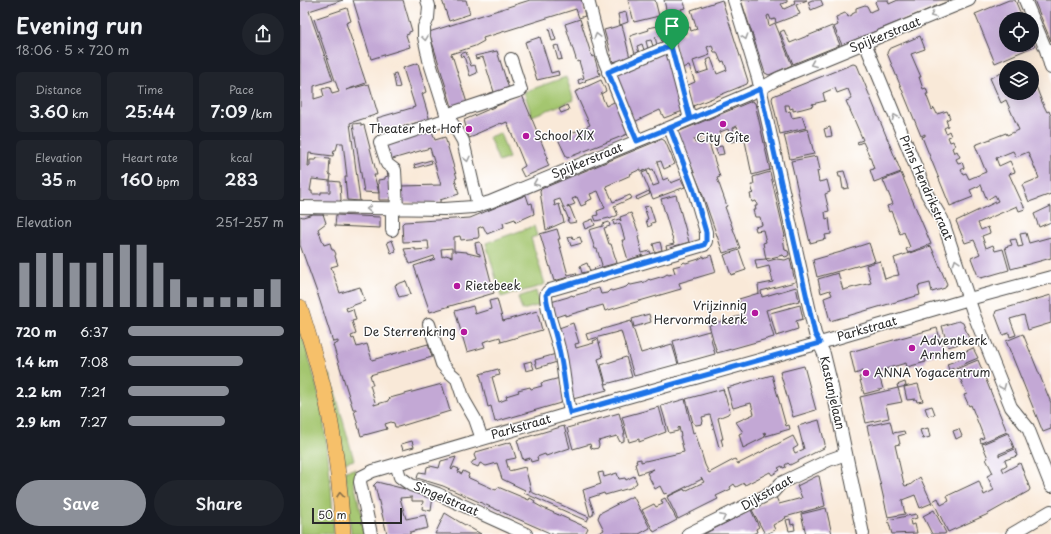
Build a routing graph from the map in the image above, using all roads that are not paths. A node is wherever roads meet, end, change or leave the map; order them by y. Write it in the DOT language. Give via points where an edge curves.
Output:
graph roads {
  1 [pos="427,0"];
  2 [pos="588,0"];
  3 [pos="734,0"];
  4 [pos="970,0"];
  5 [pos="1025,0"];
  6 [pos="864,43"];
  7 [pos="511,59"];
  8 [pos="1051,68"];
  9 [pos="608,72"];
  10 [pos="760,89"];
  11 [pos="447,117"];
  12 [pos="690,119"];
  13 [pos="670,128"];
  14 [pos="637,141"];
  15 [pos="478,206"];
  16 [pos="300,207"];
  17 [pos="395,209"];
  18 [pos="392,230"];
  19 [pos="1051,277"];
  20 [pos="969,299"];
  21 [pos="300,307"];
  22 [pos="429,324"];
  23 [pos="820,343"];
  24 [pos="570,413"];
  25 [pos="482,439"];
  26 [pos="846,454"];
  27 [pos="396,464"];
  28 [pos="1051,486"];
  29 [pos="1051,512"];
  30 [pos="343,534"];
  31 [pos="371,534"];
  32 [pos="526,534"];
  33 [pos="688,534"];
  34 [pos="863,534"];
  35 [pos="1012,534"];
  1 -- 11 [label="street, one-way" via="429,6 424,37"];
  9 -- 2 [label="street, one-way"];
  3 -- 10 [label="street, Kastanjelaan, one-way"];
  4 -- 6 [label="street, Spijkerstraat, one-way"];
  5 -- 8 [label="street"];
  6 -- 10 [label="street, Spijkerstraat, one-way" via="779,78"];
  20 -- 6 [label="street, Prins Hendrikstraat, one-way" via="942,219 926,194"];
  7 -- 11 [label="street" via="521,90"];
  9 -- 12 [label="street" via="671,47"];
  9 -- 14 [label="street"];
  10 -- 12 [label="street, Spijkerstraat"];
  10 -- 23 [label="street, Kastanjelaan" via="815,334"];
  11 -- 15 [label="street, one-way" via="463,141"];
  11 -- 17 [label="street" via="380,142 387,164 395,170"];
  12 -- 13 [label="street, Spijkerstraat"];
  13 -- 14 [label="street, Spijkerstraat"];
  13 -- 24 [label="street" via="694,191 706,232 706,241 704,245 550,290 546,295 560,350"];
  14 -- 15 [label="street, Spijkerstraat, one-way"];
  15 -- 17 [label="street, Spijkerstraat"];
  17 -- 16 [label="street, Spijkerstraat, one-way"];
  17 -- 18 [label="street"];
  19 -- 20 [label="street, Parkstraat"];
  20 -- 23 [label="street, Parkstraat"];
  20 -- 28 [label="street, Prins Hendrikstraat, one-way" via="1011,407 1028,428"];
  30 -- 21 [label="main road, one-way" via="340,490 328,410"];
  22 -- 25 [label="street" via="442,364 457,379"];
  23 -- 24 [label="street, Parkstraat"];
  23 -- 26 [label="street, Kastanjelaan"];
  24 -- 25 [label="street, Parkstraat"];
  25 -- 27 [label="street, Parkstraat"];
  33 -- 26 [label="street, Dijkstraat, one-way" via="773,492 781,483"];
  26 -- 34 [label="street, Kastanjelaan"];
  27 -- 31 [label="street, Parkstraat" via="361,477"];
  27 -- 32 [label="street, Singelstraat" via="400,477 411,485 438,494"];
  29 -- 35 [label="street"];
}
